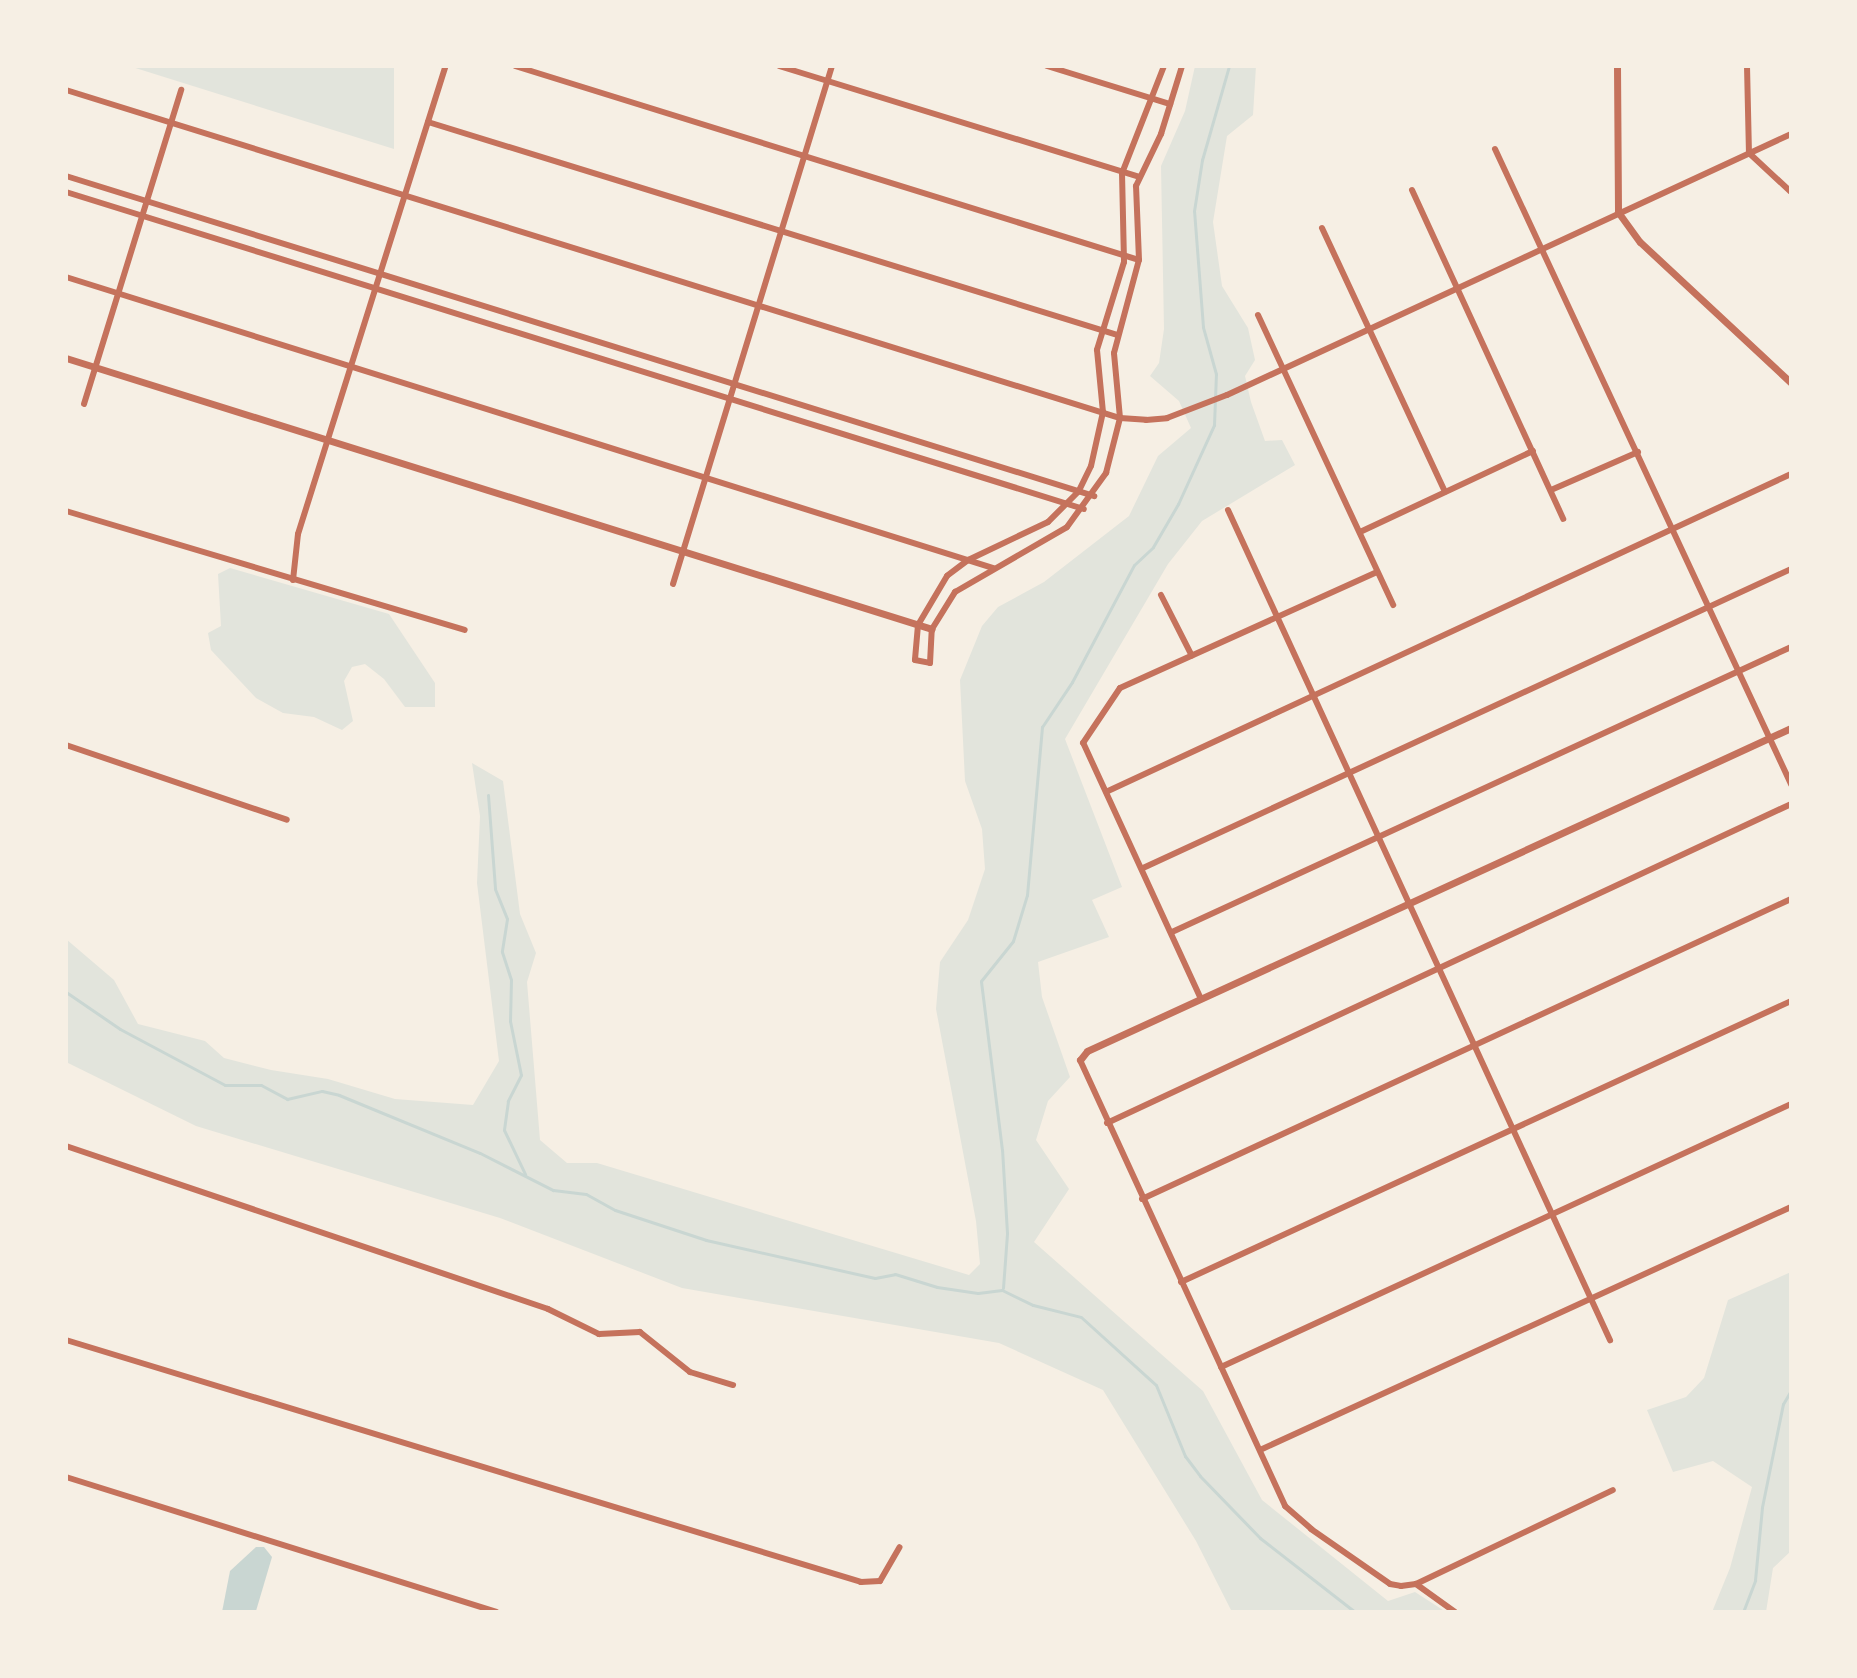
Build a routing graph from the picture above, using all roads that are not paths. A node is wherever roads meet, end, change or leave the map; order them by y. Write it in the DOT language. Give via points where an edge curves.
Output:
graph roads {
  1 [pos="446,66"];
  2 [pos="515,66"];
  3 [pos="779,66"];
  4 [pos="832,66"];
  5 [pos="1047,66"];
  6 [pos="1164,66"];
  7 [pos="1182,66"];
  8 [pos="1617,66"];
  9 [pos="1747,66"];
  10 [pos="827,81"];
  11 [pos="66,90"];
  12 [pos="181,90"];
  13 [pos="1153,99"];
  14 [pos="1170,104"];
  15 [pos="172,122"];
  16 [pos="428,122"];
  17 [pos="1791,134"];
  18 [pos="1495,149"];
  19 [pos="1749,153"];
  20 [pos="805,155"];
  21 [pos="1122,173"];
  22 [pos="66,176"];
  23 [pos="1139,177"];
  24 [pos="1412,190"];
  25 [pos="66,192"];
  26 [pos="1791,192"];
  27 [pos="406,194"];
  28 [pos="147,201"];
  29 [pos="1618,212"];
  30 [pos="143,215"];
  31 [pos="1322,228"];
  32 [pos="781,231"];
  33 [pos="1544,247"];
  34 [pos="1125,255"];
  35 [pos="1139,260"];
  36 [pos="382,274"];
  37 [pos="66,277"];
  38 [pos="1458,288"];
  39 [pos="376,289"];
  40 [pos="119,293"];
  41 [pos="759,305"];
  42 [pos="1258,315"];
  43 [pos="1103,330"];
  44 [pos="1368,330"];
  45 [pos="1118,335"];
  46 [pos="66,358"];
  47 [pos="95,367"];
  48 [pos="353,367"];
  49 [pos="1282,368"];
  50 [pos="1791,383"];
  51 [pos="733,384"];
  52 [pos="728,397"];
  53 [pos="84,404"];
  54 [pos="1103,412"];
  55 [pos="1120,418"];
  56 [pos="331,441"];
  57 [pos="1533,451"];
  58 [pos="1638,452"];
  59 [pos="1791,474"];
  60 [pos="706,477"];
  61 [pos="1551,490"];
  62 [pos="1079,491"];
  63 [pos="1445,492"];
  64 [pos="1094,496"];
  65 [pos="1068,504"];
  66 [pos="1084,509"];
  67 [pos="1228,510"];
  68 [pos="66,511"];
  69 [pos="1563,519"];
  70 [pos="1674,528"];
  71 [pos="1360,532"];
  72 [pos="683,551"];
  73 [pos="968,560"];
  74 [pos="993,568"];
  75 [pos="1791,569"];
  76 [pos="1377,572"];
  77 [pos="293,580"];
  78 [pos="673,584"];
  79 [pos="1161,595"];
  80 [pos="1393,605"];
  81 [pos="1709,605"];
  82 [pos="1277,619"];
  83 [pos="918,625"];
  84 [pos="932,629"];
  85 [pos="465,630"];
  86 [pos="1791,647"];
  87 [pos="1192,656"];
  88 [pos="1740,670"];
  89 [pos="1312,694"];
  90 [pos="1791,728"];
  91 [pos="1770,737"];
  92 [pos="66,745"];
  93 [pos="1348,772"];
  94 [pos="1791,784"];
  95 [pos="1108,791"];
  96 [pos="1791,804"];
  97 [pos="287,820"];
  98 [pos="1377,837"];
  99 [pos="1143,868"];
  100 [pos="1791,899"];
  101 [pos="1407,902"];
  102 [pos="1172,932"];
  103 [pos="1438,968"];
  104 [pos="1201,999"];
  105 [pos="1791,1001"];
  106 [pos="1474,1045"];
  107 [pos="1080,1060"];
  108 [pos="1791,1104"];
  109 [pos="1107,1123"];
  110 [pos="1514,1129"];
  111 [pos="66,1146"];
  112 [pos="1142,1199"];
  113 [pos="1791,1207"];
  114 [pos="1554,1214"];
  115 [pos="1181,1282"];
  116 [pos="1591,1297"];
  117 [pos="66,1340"];
  118 [pos="1610,1340"];
  119 [pos="1221,1367"];
  120 [pos="733,1385"];
  121 [pos="1260,1450"];
  122 [pos="66,1477"];
  123 [pos="1613,1490"];
  124 [pos="900,1547"];
  125 [pos="1416,1584"];
  126 [pos="496,1612"];
  127 [pos="1455,1612"];
  1 -- 16 [label="street"];
  2 -- 20 [label="street"];
  3 -- 10 [label="street"];
  4 -- 10 [label="street"];
  5 -- 13 [label="street"];
  6 -- 13 [label="street"];
  7 -- 14 [label="street"];
  8 -- 29 [label="street"];
  9 -- 19 [label="street"];
  10 -- 20 [label="street"];
  10 -- 21 [label="street"];
  11 -- 15 [label="street"];
  12 -- 15 [label="street"];
  13 -- 14 [label="street"];
  13 -- 21 [label="street"];
  14 -- 23 [label="street"];
  15 -- 27 [label="street"];
  15 -- 28 [label="street"];
  16 -- 27 [label="street"];
  16 -- 32 [label="street"];
  17 -- 19 [label="street"];
  18 -- 33 [label="street"];
  19 -- 26 [label="street"];
  19 -- 29 [label="street"];
  20 -- 32 [label="street"];
  20 -- 34 [label="street"];
  21 -- 23 [label="street"];
  21 -- 34 [label="street"];
  22 -- 28 [label="street"];
  23 -- 35 [label="street"];
  24 -- 38 [label="street"];
  25 -- 30 [label="street"];
  27 -- 36 [label="street"];
  27 -- 41 [label="street"];
  28 -- 30 [label="street"];
  28 -- 36 [label="street"];
  29 -- 33 [label="street"];
  29 -- 50 [label="street" via="1640,242"];
  30 -- 39 [label="street"];
  30 -- 40 [label="street"];
  31 -- 44 [label="street"];
  32 -- 41 [label="street"];
  32 -- 43 [label="street"];
  33 -- 38 [label="street"];
  33 -- 58 [label="street"];
  34 -- 35 [label="street"];
  34 -- 43 [label="street"];
  35 -- 45 [label="street"];
  36 -- 39 [label="street"];
  36 -- 51 [label="street"];
  37 -- 40 [label="street"];
  38 -- 44 [label="street"];
  38 -- 57 [label="street"];
  39 -- 48 [label="street"];
  39 -- 52 [label="street"];
  40 -- 47 [label="street"];
  40 -- 48 [label="street"];
  41 -- 51 [label="street"];
  41 -- 54 [label="street"];
  42 -- 49 [label="street"];
  43 -- 45 [label="street"];
  43 -- 54 [label="street" via="1096,360"];
  44 -- 49 [label="street"];
  44 -- 63 [label="street"];
  45 -- 55 [label="street" via="1114,360"];
  46 -- 47 [label="street"];
  47 -- 53 [label="street"];
  47 -- 56 [label="street"];
  48 -- 56 [label="street"];
  48 -- 60 [label="street"];
  49 -- 55 [label="street" via="1167,418"];
  49 -- 71 [label="street"];
  51 -- 52 [label="street"];
  51 -- 62 [label="street"];
  52 -- 60 [label="street"];
  52 -- 65 [label="street"];
  54 -- 55 [label="street"];
  54 -- 62 [label="street"];
  55 -- 64 [label="street"];
  56 -- 72 [label="street"];
  56 -- 77 [label="street" via="298,534"];
  57 -- 61 [label="street"];
  57 -- 63 [label="street"];
  58 -- 61 [label="street"];
  58 -- 70 [label="street"];
  59 -- 70 [label="street"];
  60 -- 72 [label="street"];
  60 -- 73 [label="street"];
  61 -- 69 [label="street"];
  62 -- 64 [label="street"];
  62 -- 65 [label="street"];
  63 -- 71 [label="street"];
  64 -- 66 [label="street"];
  65 -- 66 [label="street"];
  65 -- 73 [label="street" via="1048,522"];
  66 -- 74 [label="street" via="1047,542"];
  67 -- 82 [label="street"];
  68 -- 77 [label="street"];
  70 -- 81 [label="street"];
  70 -- 89 [label="street"];
  71 -- 76 [label="street"];
  72 -- 78 [label="street"];
  72 -- 83 [label="street"];
  73 -- 74 [label="street"];
  73 -- 83 [label="street" via="942,583"];
  74 -- 84 [label="street" via="955,592"];
  75 -- 81 [label="street"];
  76 -- 80 [label="street"];
  76 -- 82 [label="street"];
  77 -- 85 [label="street"];
  79 -- 87 [label="street"];
  81 -- 88 [label="street"];
  81 -- 93 [label="street"];
  82 -- 87 [label="street"];
  82 -- 89 [label="street"];
  83 -- 84 [label="street"];
  83 -- 84 [label="street" via="915,660 930,663"];
  86 -- 88 [label="street"];
  87 -- 95 [label="street" via="1120,688 1083,743"];
  88 -- 91 [label="street"];
  88 -- 98 [label="street"];
  89 -- 93 [label="street"];
  89 -- 95 [label="street"];
  90 -- 91 [label="street"];
  91 -- 94 [label="street"];
  91 -- 101 [label="street"];
  92 -- 97 [label="street"];
  93 -- 98 [label="street"];
  93 -- 99 [label="street"];
  95 -- 99 [label="street"];
  96 -- 103 [label="street"];
  98 -- 101 [label="street"];
  98 -- 102 [label="street"];
  99 -- 102 [label="street"];
  100 -- 106 [label="street"];
  101 -- 103 [label="street"];
  101 -- 104 [label="street"];
  102 -- 104 [label="street"];
  103 -- 106 [label="street"];
  103 -- 109 [label="street"];
  104 -- 107 [label="street" via="1087,1051"];
  105 -- 110 [label="street"];
  106 -- 110 [label="street"];
  106 -- 112 [label="street"];
  107 -- 109 [label="street"];
  108 -- 114 [label="street"];
  109 -- 112 [label="street"];
  110 -- 114 [label="street"];
  110 -- 115 [label="street"];
  111 -- 120 [label="street" via="548,1309 599,1334 640,1332 690,1372"];
  112 -- 115 [label="street"];
  113 -- 116 [label="street"];
  114 -- 116 [label="street"];
  114 -- 119 [label="street"];
  115 -- 119 [label="street"];
  116 -- 118 [label="street"];
  116 -- 121 [label="street"];
  117 -- 124 [label="street" via="861,1582 880,1581"];
  119 -- 121 [label="street"];
  121 -- 125 [label="street" via="1285,1506 1311,1529 1390,1584"];
  122 -- 126 [label="street"];
  123 -- 125 [label="street"];
  125 -- 127 [label="street"];
}
